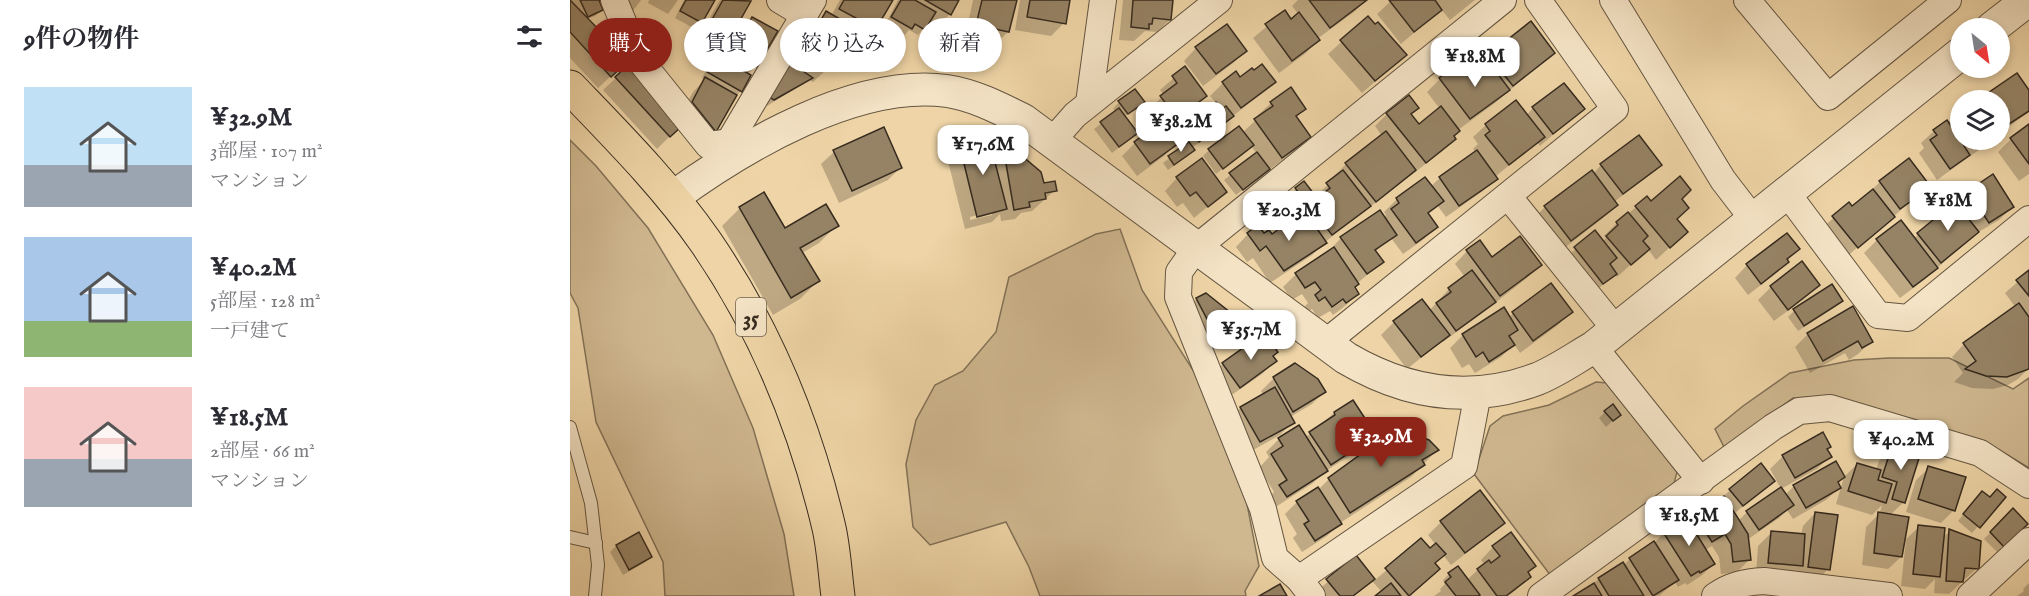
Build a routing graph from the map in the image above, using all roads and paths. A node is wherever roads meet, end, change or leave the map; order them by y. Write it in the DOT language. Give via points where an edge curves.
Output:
graph roads {
  1 [pos="614,0"];
  2 [pos="780,0"];
  3 [pos="1103,0"];
  4 [pos="1219,0"];
  5 [pos="1503,0"];
  6 [pos="1538,0"];
  7 [pos="1613,0"];
  8 [pos="1748,0"];
  9 [pos="1948,0"];
  10 [pos="2028,0"];
  11 [pos="809,7"];
  12 [pos="1189,12"];
  13 [pos="2005,18"];
  14 [pos="1950,62"];
  15 [pos="570,87"];
  16 [pos="1089,103"];
  17 [pos="1053,140"];
  18 [pos="734,147"];
  19 [pos="1787,193"];
  20 [pos="1508,196"];
  21 [pos="672,198"];
  22 [pos="1753,219"];
  23 [pos="2029,219"];
  24 [pos="1196,248"];
  25 [pos="1605,339"];
  26 [pos="1325,343"];
  27 [pos="1478,393"];
  28 [pos="570,428"];
  29 [pos="573,451"];
  30 [pos="1701,481"];
  31 [pos="2029,485"];
  32 [pos="570,537"];
  33 [pos="2029,541"];
  34 [pos="596,543"];
  35 [pos="1305,587"];
  36 [pos="1544,595"];
  37 [pos="595,596"];
  38 [pos="838,596"];
  39 [pos="1715,596"];
  40 [pos="1888,596"];
  41 [pos="1970,596"];
  1 -- 18 [label="street" via="638,58 708,145"];
  2 -- 11 [label="street"];
  3 -- 16 [label="street"];
  4 -- 12 [label="street"];
  5 -- 24 [label="street"];
  6 -- 20 [label="street" via="1615,109"];
  7 -- 22 [label="street" via="1723,180"];
  8 -- 9 [label="street" via="1828,97"];
  10 -- 13 [label="street"];
  11 -- 18 [label="street"];
  12 -- 16 [label="street"];
  14 -- 19 [label="street"];
  15 -- 21 [label="main road, 35"];
  16 -- 17 [label="street"];
  17 -- 18 [label="street" via="985,101 948,91 917,89 880,94 830,109"];
  17 -- 24 [label="street"];
  18 -- 21 [label="street" via="711,170"];
  19 -- 22 [label="street"];
  19 -- 23 [label="street" via="1878,315 1908,318"];
  20 -- 25 [label="street"];
  20 -- 26 [label="street"];
  21 -- 38 [label="main road, 35" via="737,292 786,388 811,460 829,531"];
  22 -- 25 [label="street"];
  24 -- 26 [label="street"];
  24 -- 35 [label="street" via="1179,272 1178,297 1263,509 1275,558"];
  25 -- 27 [label="street" via="1538,378"];
  25 -- 30 [label="street"];
  26 -- 27 [label="street" via="1364,368 1408,386"];
  27 -- 35 [label="street" via="1464,466"];
  28 -- 29 [label="lane"];
  29 -- 34 [label="lane" via="591,503"];
  30 -- 31 [label="street" via="1799,411 1830,408 1980,453"];
  30 -- 36 [label="street"];
  32 -- 34 [label="lane"];
  33 -- 41 [label="street"];
  34 -- 37 [label="lane"];
  39 -- 40 [label="street" via="1736,585 1764,580"];
}
